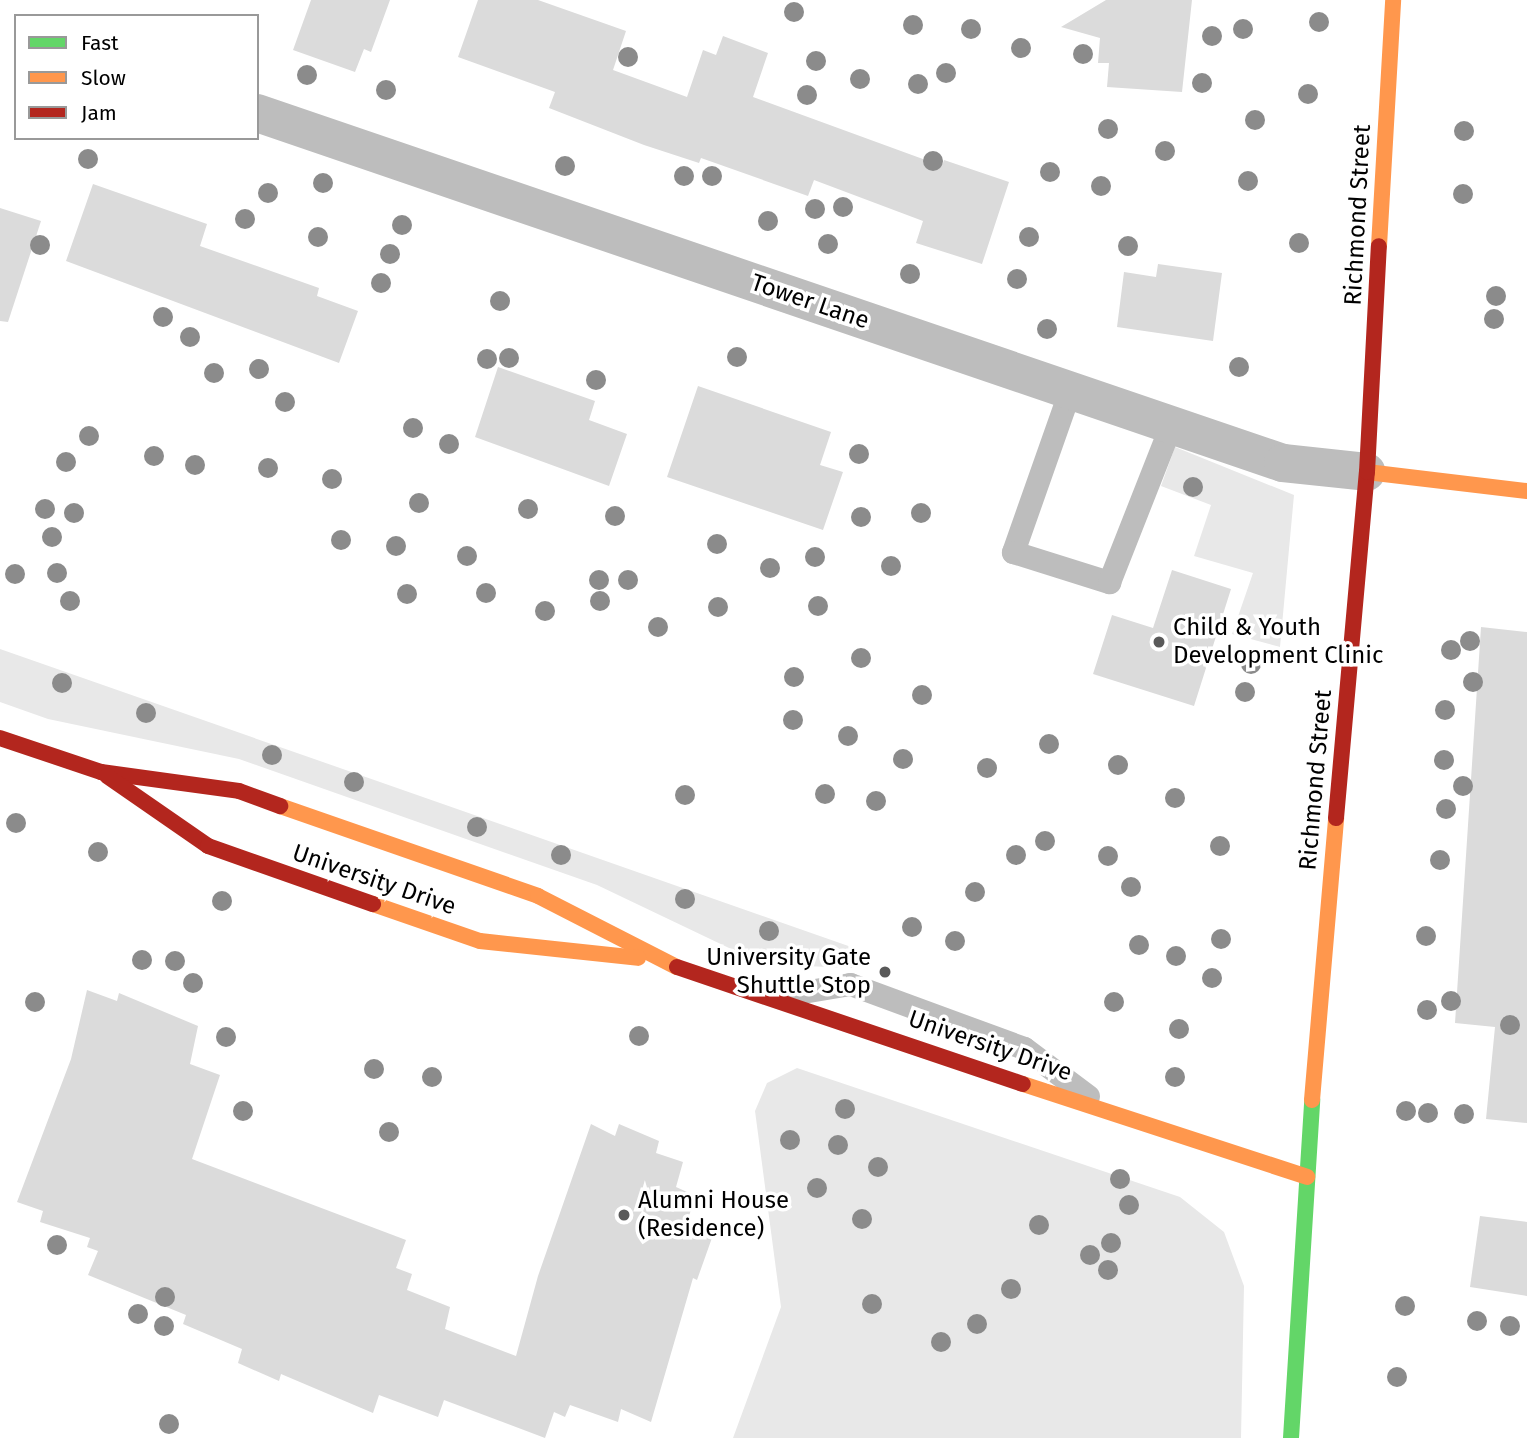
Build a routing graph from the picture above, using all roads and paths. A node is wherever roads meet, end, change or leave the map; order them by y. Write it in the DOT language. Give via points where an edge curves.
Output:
graph roads {
  1 [pos="1393,0"];
  2 [pos="259,114"];
  3 [pos="1070,390"];
  4 [pos="1171,425"];
  5 [pos="1367,472"];
  6 [pos="1527,491"];
  7 [pos="0,738"];
  8 [pos="100,772"];
  9 [pos="658,960"];
  10 [pos="771,997"];
  11 [pos="1107,1111"];
  12 [pos="1307,1177"];
  13 [pos="1291,1438"];
  1 -- 5 [label="street, Richmond Street"];
  2 -- 3 [label="street, Tower Lane"];
  3 -- 4 [label="street, Tower Lane"];
  3 -- 4 [label="lane" via="1013,552 1110,582"];
  4 -- 5 [label="street, Tower Lane" via="1283,463"];
  5 -- 6 [label="street"];
  5 -- 12 [label="street, Richmond Street"];
  7 -- 8 [label="street, University Drive"];
  8 -- 9 [label="street, University Drive" via="239,791 538,896"];
  8 -- 9 [label="street, University Drive" via="208,846 480,942"];
  9 -- 10 [label="street, University Drive"];
  10 -- 11 [label="street, University Drive"];
  10 -- 11 [label="lane" via="850,984 1024,1048"];
  11 -- 12 [label="street, University Drive"];
  12 -- 13 [label="street, Richmond Street"];
}
